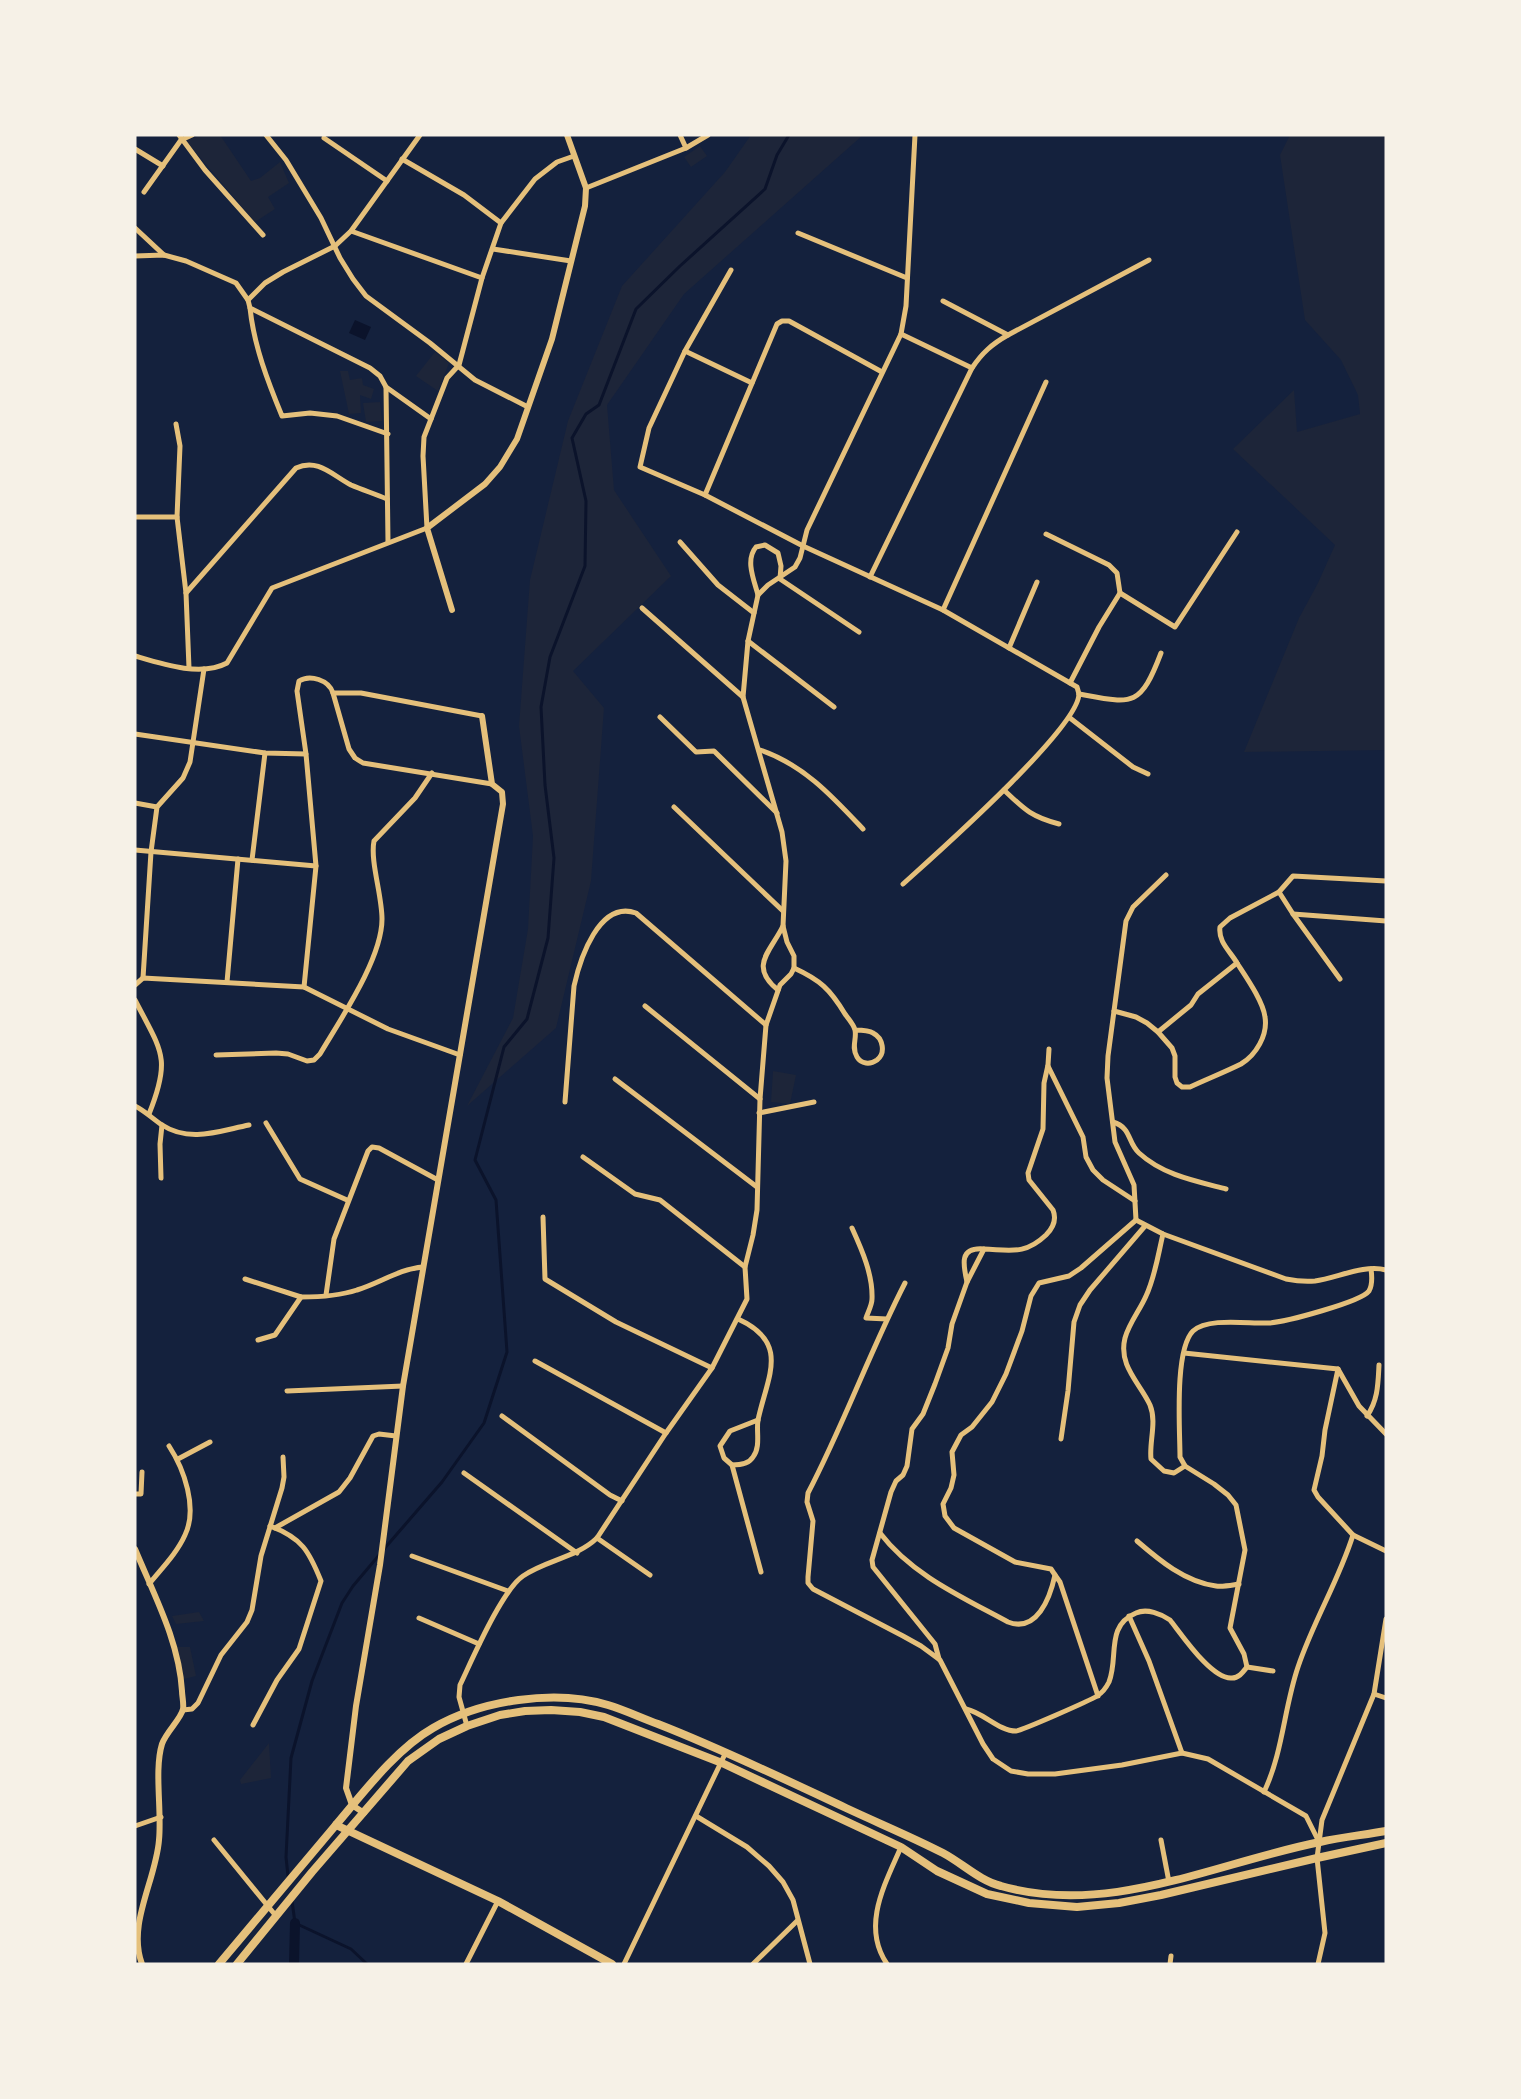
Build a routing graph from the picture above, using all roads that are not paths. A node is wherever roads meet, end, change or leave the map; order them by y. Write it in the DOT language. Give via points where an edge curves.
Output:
graph roads {
  1 [pos="192,135"];
  2 [pos="266,135"];
  3 [pos="420,135"];
  4 [pos="567,135"];
  5 [pos="680,135"];
  6 [pos="708,135"];
  7 [pos="915,135"];
  8 [pos="180,137"];
  9 [pos="324,138"];
  10 [pos="686,148"];
  11 [pos="135,149"];
  12 [pos="574,156"];
  13 [pos="402,159"];
  14 [pos="163,166"];
  15 [pos="387,181"];
  16 [pos="586,188"];
  17 [pos="144,192"];
  18 [pos="501,223"];
  19 [pos="135,228"];
  20 [pos="351,231"];
  21 [pos="798,233"];
  22 [pos="263,235"];
  23 [pos="335,246"];
  24 [pos="493,249"];
  25 [pos="164,255"];
  26 [pos="135,256"];
  27 [pos="1149,260"];
  28 [pos="571,261"];
  29 [pos="732,270"];
  30 [pos="482,278"];
  31 [pos="907,279"];
  32 [pos="248,300"];
  33 [pos="943,301"];
  34 [pos="250,308"];
  35 [pos="901,334"];
  36 [pos="1008,334"];
  37 [pos="685,351"];
  38 [pos="459,365"];
  39 [pos="972,368"];
  40 [pos="882,372"];
  41 [pos="1046,382"];
  42 [pos="752,383"];
  43 [pos="386,387"];
  44 [pos="528,407"];
  45 [pos="431,419"];
  46 [pos="176,424"];
  47 [pos="388,434"];
  48 [pos="705,495"];
  49 [pos="387,499"];
  50 [pos="135,516"];
  51 [pos="177,517"];
  52 [pos="427,528"];
  53 [pos="1237,532"];
  54 [pos="1046,534"];
  55 [pos="388,542"];
  56 [pos="680,542"];
  57 [pos="803,546"];
  58 [pos="870,577"];
  59 [pos="780,579"];
  60 [pos="1037,582"];
  61 [pos="186,593"];
  62 [pos="1120,593"];
  63 [pos="758,595"];
  64 [pos="642,608"];
  65 [pos="452,610"];
  66 [pos="943,610"];
  67 [pos="754,613"];
  68 [pos="859,632"];
  69 [pos="748,641"];
  70 [pos="1009,648"];
  71 [pos="1161,653"];
  72 [pos="135,657"];
  73 [pos="189,668"];
  74 [pos="204,669"];
  75 [pos="1070,683"];
  76 [pos="333,693"];
  77 [pos="1079,694"];
  78 [pos="742,697"];
  79 [pos="834,707"];
  80 [pos="482,716"];
  81 [pos="660,717"];
  82 [pos="1070,718"];
  83 [pos="135,734"];
  84 [pos="192,742"];
  85 [pos="760,750"];
  86 [pos="265,753"];
  87 [pos="306,754"];
  88 [pos="432,773"];
  89 [pos="1148,774"];
  90 [pos="492,784"];
  91 [pos="1004,790"];
  92 [pos="135,802"];
  93 [pos="157,807"];
  94 [pos="674,807"];
  95 [pos="777,813"];
  96 [pos="1059,824"];
  97 [pos="864,829"];
  98 [pos="135,850"];
  99 [pos="151,852"];
  100 [pos="238,859"];
  101 [pos="252,860"];
  102 [pos="316,866"];
  103 [pos="1166,875"];
  104 [pos="1386,881"];
  105 [pos="903,884"];
  106 [pos="1279,892"];
  107 [pos="783,911"];
  108 [pos="1293,914"];
  109 [pos="1386,921"];
  110 [pos="783,926"];
  111 [pos="1237,963"];
  112 [pos="794,968"];
  113 [pos="143,978"];
  114 [pos="1340,979"];
  115 [pos="227,982"];
  116 [pos="135,985"];
  117 [pos="304,987"];
  118 [pos="778,990"];
  119 [pos="135,1000"];
  120 [pos="645,1006"];
  121 [pos="347,1008"];
  122 [pos="1114,1011"];
  123 [pos="766,1025"];
  124 [pos="855,1030"];
  125 [pos="1158,1032"];
  126 [pos="1049,1049"];
  127 [pos="216,1055"];
  128 [pos="460,1055"];
  129 [pos="1048,1065"];
  130 [pos="615,1079"];
  131 [pos="760,1099"];
  132 [pos="565,1102"];
  133 [pos="814,1102"];
  134 [pos="135,1106"];
  135 [pos="759,1113"];
  136 [pos="149,1114"];
  137 [pos="1113,1122"];
  138 [pos="266,1123"];
  139 [pos="162,1125"];
  140 [pos="249,1125"];
  141 [pos="583,1157"];
  142 [pos="161,1178"];
  143 [pos="438,1180"];
  144 [pos="757,1187"];
  145 [pos="1226,1189"];
  146 [pos="347,1200"];
  147 [pos="1135,1201"];
  148 [pos="543,1217"];
  149 [pos="1136,1220"];
  150 [pos="1145,1226"];
  151 [pos="852,1228"];
  152 [pos="1163,1234"];
  153 [pos="984,1249"];
  154 [pos="423,1267"];
  155 [pos="745,1267"];
  156 [pos="1371,1269"];
  157 [pos="1386,1270"];
  158 [pos="245,1279"];
  159 [pos="966,1282"];
  160 [pos="905,1283"];
  161 [pos="326,1295"];
  162 [pos="301,1297"];
  163 [pos="738,1319"];
  164 [pos="887,1319"];
  165 [pos="258,1340"];
  166 [pos="1184,1353"];
  167 [pos="535,1361"];
  168 [pos="1378,1365"];
  169 [pos="712,1368"];
  170 [pos="1338,1369"];
  171 [pos="403,1386"];
  172 [pos="287,1391"];
  173 [pos="502,1416"];
  174 [pos="1367,1416"];
  175 [pos="758,1420"];
  176 [pos="666,1433"];
  177 [pos="1386,1434"];
  178 [pos="396,1436"];
  179 [pos="1061,1439"];
  180 [pos="210,1442"];
  181 [pos="169,1446"];
  182 [pos="283,1458"];
  183 [pos="178,1460"];
  184 [pos="732,1465"];
  185 [pos="1185,1466"];
  186 [pos="142,1472"];
  187 [pos="464,1473"];
  188 [pos="135,1494"];
  189 [pos="622,1501"];
  190 [pos="273,1527"];
  191 [pos="880,1533"];
  192 [pos="1353,1534"];
  193 [pos="597,1538"];
  194 [pos="1137,1541"];
  195 [pos="135,1551"];
  196 [pos="1386,1551"];
  197 [pos="577,1553"];
  198 [pos="412,1556"];
  199 [pos="761,1572"];
  200 [pos="650,1575"];
  201 [pos="1055,1575"];
  202 [pos="150,1584"];
  203 [pos="1239,1584"];
  204 [pos="508,1591"];
  205 [pos="1129,1616"];
  206 [pos="419,1618"];
  207 [pos="1386,1619"];
  208 [pos="480,1644"];
  209 [pos="940,1660"];
  210 [pos="1247,1667"];
  211 [pos="1274,1671"];
  212 [pos="1374,1694"];
  213 [pos="1098,1696"];
  214 [pos="1386,1698"];
  215 [pos="966,1709"];
  216 [pos="183,1710"];
  217 [pos="462,1713"];
  218 [pos="253,1725"];
  219 [pos="467,1726"];
  220 [pos="726,1752"];
  221 [pos="1182,1753"];
  222 [pos="722,1763"];
  223 [pos="1264,1792"];
  224 [pos="352,1804"];
  225 [pos="364,1813"];
  226 [pos="696,1816"];
  227 [pos="161,1817"];
  228 [pos="336,1825"];
  229 [pos="135,1826"];
  230 [pos="347,1832"];
  231 [pos="1386,1832"];
  232 [pos="214,1840"];
  233 [pos="1161,1840"];
  234 [pos="1319,1842"];
  235 [pos="1386,1843"];
  236 [pos="901,1847"];
  237 [pos="1317,1858"];
  238 [pos="1169,1882"];
  239 [pos="498,1901"];
  240 [pos="271,1903"];
  241 [pos="276,1916"];
  242 [pos="797,1921"];
  243 [pos="136,1945"];
  244 [pos="1171,1956"];
  245 [pos="142,1964"];
  246 [pos="219,1964"];
  247 [pos="237,1964"];
  248 [pos="466,1964"];
  249 [pos="612,1964"];
  250 [pos="624,1964"];
  251 [pos="753,1964"];
  252 [pos="810,1964"];
  253 [pos="887,1964"];
  254 [pos="1170,1964"];
  255 [pos="1318,1964"];
  1 -- 8 [label="street"];
  2 -- 23 [label="street" via="286,160"];
  3 -- 13 [label="street"];
  4 -- 12 [label="street"];
  5 -- 10 [label="street"];
  6 -- 10 [label="street"];
  7 -- 31 [label="street"];
  8 -- 14 [label="street"];
  8 -- 22 [label="street"];
  9 -- 15 [label="street"];
  10 -- 16 [label="street"];
  11 -- 14 [label="street"];
  12 -- 16 [label="street"];
  12 -- 18 [label="street" via="557,162 535,179"];
  13 -- 15 [label="street"];
  13 -- 18 [label="street" via="464,195"];
  14 -- 17 [label="street"];
  15 -- 20 [label="street"];
  16 -- 28 [label="street"];
  18 -- 24 [label="street"];
  19 -- 25 [label="street"];
  20 -- 23 [label="street"];
  20 -- 30 [label="street"];
  21 -- 31 [label="street"];
  23 -- 32 [label="street" via="265,284"];
  23 -- 38 [label="street" via="366,296"];
  24 -- 28 [label="street"];
  24 -- 30 [label="street"];
  25 -- 26 [label="street"];
  25 -- 32 [label="street" via="236,283"];
  27 -- 36 [label="street"];
  28 -- 44 [label="street" via="552,339"];
  29 -- 37 [label="street"];
  30 -- 38 [label="street"];
  31 -- 35 [label="street"];
  32 -- 34 [label="street"];
  33 -- 36 [label="street"];
  34 -- 43 [label="street" via="370,369"];
  34 -- 47 [label="street" via="260,357 282,416 337,416"];
  35 -- 39 [label="street"];
  35 -- 40 [label="street"];
  36 -- 39 [label="street" via="980,355"];
  37 -- 42 [label="street"];
  37 -- 48 [label="street" via="650,428 640,468"];
  38 -- 44 [label="street" via="485,386"];
  38 -- 45 [label="street" via="447,378"];
  39 -- 58 [label="street"];
  40 -- 42 [label="street" via="789,321 782,321 777,324"];
  40 -- 57 [label="street"];
  41 -- 66 [label="street"];
  42 -- 48 [label="street"];
  43 -- 45 [label="street"];
  43 -- 47 [label="street"];
  44 -- 52 [label="street" via="500,467 485,484"];
  45 -- 52 [label="street" via="423,447"];
  46 -- 51 [label="street" via="180,446"];
  47 -- 49 [label="street"];
  48 -- 57 [label="street"];
  49 -- 55 [label="street"];
  49 -- 61 [label="street" via="327,469 304,464 296,468"];
  50 -- 51 [label="street"];
  51 -- 61 [label="street"];
  52 -- 55 [label="street"];
  52 -- 65 [label="street"];
  53 -- 62 [label="street" via="1175,627"];
  54 -- 62 [label="street" via="1109,565 1117,573"];
  55 -- 74 [label="street" via="272,588 226,663"];
  56 -- 67 [label="street" via="718,585"];
  57 -- 58 [label="street"];
  57 -- 59 [label="street" via="795,567"];
  58 -- 66 [label="street"];
  59 -- 63 [label="street"];
  59 -- 63 [label="street" via="778,553 765,545 756,547 750,563"];
  59 -- 68 [label="street"];
  60 -- 70 [label="street"];
  61 -- 73 [label="street"];
  62 -- 75 [label="street"];
  63 -- 67 [label="street"];
  64 -- 78 [label="street"];
  66 -- 70 [label="street"];
  67 -- 69 [label="street"];
  69 -- 78 [label="street"];
  69 -- 79 [label="street"];
  70 -- 75 [label="street"];
  71 -- 77 [label="street" via="1151,679 1133,699 1121,701"];
  72 -- 73 [label="street"];
  73 -- 74 [label="street"];
  74 -- 84 [label="street"];
  75 -- 77 [label="street"];
  76 -- 80 [label="street" via="361,693"];
  76 -- 87 [label="street" via="325,682 308,678 299,681"];
  76 -- 88 [label="street" via="355,758 363,763"];
  77 -- 82 [label="street"];
  78 -- 85 [label="street"];
  80 -- 90 [label="street"];
  81 -- 95 [label="street" via="696,752 714,751"];
  82 -- 89 [label="street" via="1133,767"];
  82 -- 91 [label="street"];
  83 -- 84 [label="street"];
  84 -- 86 [label="street"];
  84 -- 93 [label="street" via="183,778"];
  85 -- 95 [label="street"];
  85 -- 97 [label="street" via="798,768"];
  86 -- 87 [label="street"];
  86 -- 101 [label="street"];
  87 -- 102 [label="street"];
  88 -- 90 [label="street"];
  88 -- 121 [label="street" via="415,798 374,841 381,931 376,950"];
  90 -- 128 [label="street" via="502,792 503,804"];
  91 -- 96 [label="street" via="1032,815"];
  91 -- 105 [label="street"];
  92 -- 93 [label="street"];
  93 -- 99 [label="street"];
  94 -- 107 [label="street"];
  95 -- 107 [label="street" via="786,861"];
  98 -- 99 [label="street"];
  99 -- 100 [label="street"];
  99 -- 113 [label="street"];
  100 -- 101 [label="street"];
  100 -- 115 [label="street"];
  101 -- 102 [label="street"];
  102 -- 117 [label="street"];
  103 -- 122 [label="street" via="1133,907 1126,921"];
  104 -- 106 [label="street" via="1293,876"];
  106 -- 108 [label="street"];
  106 -- 111 [label="street" via="1220,927 1221,941"];
  107 -- 110 [label="street"];
  108 -- 109 [label="street"];
  108 -- 114 [label="street"];
  110 -- 112 [label="street" via="794,956"];
  110 -- 118 [label="street" via="764,958 763,968 767,981"];
  111 -- 125 [label="street"];
  111 -- 125 [label="street" via="1265,1016 1256,1051 1243,1062 1190,1087 1182,1087 1175,1077 1172,1047"];
  112 -- 118 [label="street"];
  112 -- 124 [label="street" via="834,995"];
  113 -- 115 [label="street"];
  113 -- 116 [label="street"];
  115 -- 117 [label="street"];
  117 -- 121 [label="street"];
  118 -- 123 [label="street"];
  119 -- 136 [label="street" via="162,1061 162,1076"];
  120 -- 131 [label="street"];
  121 -- 127 [label="street" via="314,1060 276,1053"];
  121 -- 128 [label="street" via="388,1029"];
  122 -- 125 [label="street" via="1136,1017"];
  122 -- 137 [label="street" via="1107,1078"];
  123 -- 131 [label="street"];
  123 -- 132 [label="street" via="636,913 620,910 598,927 578,969"];
  124 -- 124 [label="street" via="855,1054 867,1064 876,1062 882,1055 879,1038 872,1032"];
  126 -- 129 [label="street"];
  128 -- 143 [label="street"];
  129 -- 147 [label="street" via="1083,1137 1093,1170"];
  129 -- 153 [label="street" via="1043,1129 1028,1173 1029,1180 1053,1210 1053,1228 1026,1249"];
  130 -- 144 [label="street"];
  131 -- 135 [label="street"];
  133 -- 135 [label="street"];
  134 -- 136 [label="street"];
  135 -- 144 [label="street"];
  136 -- 139 [label="street"];
  137 -- 145 [label="street" via="1125,1128 1136,1151 1171,1174"];
  137 -- 147 [label="street" via="1115,1142 1134,1185"];
  138 -- 146 [label="street" via="300,1179"];
  139 -- 140 [label="street" via="193,1136"];
  139 -- 142 [label="street"];
  141 -- 155 [label="street" via="635,1194 660,1200"];
  143 -- 146 [label="street" via="372,1147"];
  143 -- 154 [label="street"];
  144 -- 155 [label="street" via="753,1234"];
  146 -- 161 [label="street" via="333,1240"];
  147 -- 149 [label="street"];
  148 -- 169 [label="street" via="545,1279 616,1322"];
  149 -- 150 [label="street"];
  149 -- 201 [label="street" via="1069,1276 1039,1283 992,1402 961,1435 952,1452 954,1475 944,1504 945,1516 954,1528 1015,1562 1051,1569"];
  150 -- 152 [label="street"];
  150 -- 179 [label="street" via="1090,1290 1077,1314"];
  151 -- 164 [label="street" via="870,1277 872,1301 866,1318"];
  152 -- 156 [label="street" via="1295,1280 1315,1281"];
  152 -- 185 [label="street" via="1155,1270 1125,1338 1125,1349 1130,1373 1150,1406 1151,1460 1164,1471 1174,1473"];
  153 -- 159 [label="street"];
  153 -- 159 [label="street" via="968,1251 963,1262"];
  154 -- 161 [label="street" via="409,1268 358,1290"];
  154 -- 171 [label="street"];
  155 -- 163 [label="street" via="747,1299"];
  156 -- 157 [label="street"];
  156 -- 166 [label="street" via="1372,1285 1361,1298 1272,1323 1213,1323 1194,1331"];
  158 -- 162 [label="street"];
  159 -- 191 [label="street" via="948,1348 923,1414 912,1429 907,1466 891,1492"];
  160 -- 164 [label="street"];
  161 -- 162 [label="street"];
  162 -- 165 [label="street" via="275,1335"];
  163 -- 169 [label="street"];
  163 -- 175 [label="street" via="753,1326 770,1347 772,1358"];
  164 -- 209 [label="street" via="808,1493 813,1521 808,1583"];
  166 -- 170 [label="street"];
  166 -- 185 [label="street" via="1180,1372 1180,1457"];
  167 -- 176 [label="street"];
  168 -- 174 [label="street" via="1377,1393"];
  169 -- 176 [label="street"];
  170 -- 174 [label="street"];
  170 -- 192 [label="street" via="1314,1490"];
  171 -- 172 [label="street"];
  171 -- 178 [label="street"];
  173 -- 189 [label="street"];
  174 -- 177 [label="street"];
  175 -- 184 [label="street" via="754,1456 747,1463"];
  175 -- 184 [label="street" via="730,1431 724,1438 721,1453"];
  176 -- 189 [label="street"];
  178 -- 190 [label="street" via="373,1436 339,1492"];
  178 -- 224 [label="street" via="346,1788"];
  180 -- 183 [label="street"];
  181 -- 183 [label="street"];
  182 -- 190 [label="street" via="284,1477"];
  183 -- 202 [label="street" via="189,1490 187,1531"];
  184 -- 199 [label="street"];
  185 -- 203 [label="street" via="1214,1484 1236,1505 1245,1550"];
  186 -- 188 [label="street" via="141,1494"];
  187 -- 197 [label="street"];
  189 -- 193 [label="street"];
  190 -- 216 [label="street" via="258,1568 247,1622 221,1655 198,1703"];
  190 -- 218 [label="street" via="303,1544 321,1581 299,1649"];
  191 -- 201 [label="street" via="915,1568 1017,1625 1038,1617"];
  191 -- 209 [label="street" via="873,1567 935,1644"];
  192 -- 196 [label="street"];
  192 -- 223 [label="street" via="1347,1556 1301,1657 1278,1754"];
  193 -- 197 [label="street"];
  193 -- 200 [label="street"];
  194 -- 203 [label="street" via="1165,1564 1197,1581 1219,1586"];
  195 -- 202 [label="street"];
  197 -- 204 [label="street" via="536,1568 520,1577"];
  198 -- 204 [label="street"];
  201 -- 213 [label="street"];
  202 -- 216 [label="street" via="173,1642"];
  203 -- 210 [label="street" via="1230,1628"];
  204 -- 208 [label="street"];
  205 -- 210 [label="street" via="1141,1611 1170,1620 1212,1670 1224,1677 1239,1676"];
  205 -- 213 [label="street" via="1119,1625 1109,1682"];
  205 -- 221 [label="street"];
  206 -- 208 [label="street"];
  207 -- 212 [label="street"];
  208 -- 217 [label="street" via="460,1685"];
  209 -- 215 [label="street"];
  210 -- 211 [label="street"];
  212 -- 214 [label="street"];
  212 -- 234 [label="street" via="1322,1820"];
  213 -- 215 [label="street" via="1019,1731"];
  215 -- 221 [label="street" via="993,1759 1011,1771 1055,1774"];
  216 -- 227 [label="street" via="162,1745"];
  217 -- 219 [label="street"];
  217 -- 220 [label="main road" via="502,1702 585,1700 608,1705"];
  217 -- 224 [label="main road" via="415,1741"];
  219 -- 222 [label="main road" via="525,1711 580,1712 604,1717"];
  219 -- 225 [label="main road" via="439,1738 408,1761"];
  220 -- 222 [label="street"];
  220 -- 238 [label="main road" via="944,1853 997,1886 1070,1896"];
  221 -- 223 [label="street" via="1208,1759"];
  222 -- 226 [label="street"];
  222 -- 236 [label="main road"];
  223 -- 234 [label="street" via="1306,1816"];
  224 -- 225 [label="street"];
  224 -- 228 [label="main road"];
  225 -- 230 [label="main road"];
  226 -- 242 [label="street" via="727,1833 769,1866 793,1900"];
  226 -- 250 [label="street"];
  227 -- 229 [label="street"];
  227 -- 243 [label="street" via="159,1843"];
  228 -- 230 [label="main road"];
  228 -- 240 [label="main road"];
  230 -- 239 [label="main road"];
  230 -- 241 [label="main road"];
  231 -- 234 [label="main road"];
  232 -- 240 [label="street"];
  233 -- 238 [label="street"];
  234 -- 237 [label="street"];
  234 -- 238 [label="main road"];
  235 -- 237 [label="main road"];
  236 -- 237 [label="main road" via="937,1871 987,1894 1077,1907 1161,1895"];
  236 -- 253 [label="street" via="875,1920 880,1954"];
  237 -- 255 [label="street" via="1325,1932"];
  239 -- 248 [label="street"];
  239 -- 249 [label="main road"];
  240 -- 241 [label="street"];
  240 -- 246 [label="main road"];
  241 -- 247 [label="main road"];
  242 -- 251 [label="street"];
  242 -- 252 [label="street"];
  243 -- 245 [label="street"];
  244 -- 254 [label="street"];
}
